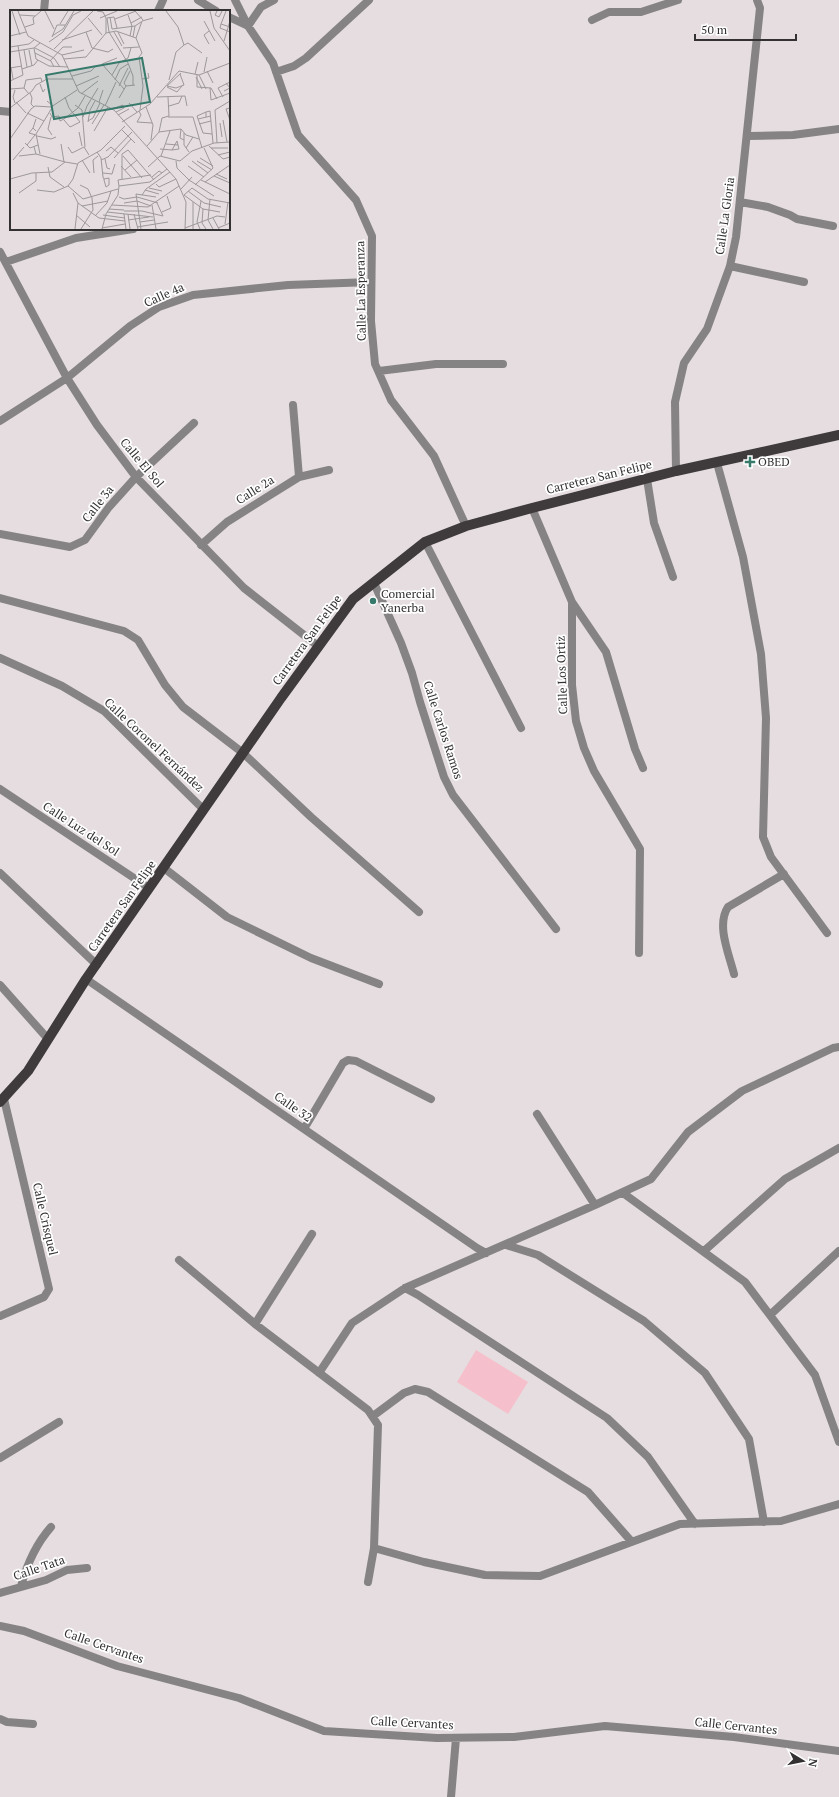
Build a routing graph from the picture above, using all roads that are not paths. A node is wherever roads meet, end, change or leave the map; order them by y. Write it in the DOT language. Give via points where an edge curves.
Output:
graph roads {
  1 [pos="45,0"];
  2 [pos="163,0"];
  3 [pos="198,0"];
  4 [pos="235,0"];
  5 [pos="274,0"];
  6 [pos="368,0"];
  7 [pos="678,0"];
  8 [pos="757,0"];
  9 [pos="44,10"];
  10 [pos="158,10"];
  11 [pos="214,10"];
  12 [pos="230,17"];
  13 [pos="592,20"];
  14 [pos="248,26"];
  15 [pos="276,72"];
  16 [pos="839,129"];
  17 [pos="747,136"];
  18 [pos="740,202"];
  19 [pos="833,226"];
  20 [pos="127,230"];
  21 [pos="0,252"];
  22 [pos="6,262"];
  23 [pos="730,266"];
  24 [pos="371,282"];
  25 [pos="804,282"];
  26 [pos="503,364"];
  27 [pos="379,371"];
  28 [pos="67,378"];
  29 [pos="293,405"];
  30 [pos="0,422"];
  31 [pos="194,423"];
  32 [pos="839,435"];
  33 [pos="718,463"];
  34 [pos="329,470"];
  35 [pos="676,471"];
  36 [pos="136,477"];
  37 [pos="299,477"];
  38 [pos="647,478"];
  39 [pos="532,508"];
  40 [pos="466,526"];
  41 [pos="0,534"];
  42 [pos="425,542"];
  43 [pos="201,545"];
  44 [pos="673,577"];
  45 [pos="374,583"];
  46 [pos="0,598"];
  47 [pos="572,602"];
  48 [pos="318,646"];
  49 [pos="0,658"];
  50 [pos="521,728"];
  51 [pos="243,753"];
  52 [pos="643,768"];
  53 [pos="0,789"];
  54 [pos="203,810"];
  55 [pos="164,868"];
  56 [pos="0,873"];
  57 [pos="784,874"];
  58 [pos="149,888"];
  59 [pos="419,912"];
  60 [pos="556,928"];
  61 [pos="827,933"];
  62 [pos="639,953"];
  63 [pos="97,965"];
  64 [pos="734,974"];
  65 [pos="86,979"];
  66 [pos="379,984"];
  67 [pos="0,985"];
  68 [pos="48,1040"];
  69 [pos="839,1047"];
  70 [pos="431,1099"];
  71 [pos="2,1101"];
  72 [pos="537,1114"];
  73 [pos="304,1129"];
  74 [pos="839,1148"];
  75 [pos="623,1193"];
  76 [pos="595,1205"];
  77 [pos="312,1234"];
  78 [pos="506,1244"];
  79 [pos="704,1251"];
  80 [pos="839,1251"];
  81 [pos="486,1253"];
  82 [pos="179,1260"];
  83 [pos="405,1288"];
  84 [pos="770,1315"];
  85 [pos="0,1316"];
  86 [pos="255,1324"];
  87 [pos="319,1373"];
  88 [pos="373,1416"];
  89 [pos="58,1422"];
  90 [pos="839,1442"];
  91 [pos="0,1458"];
  92 [pos="839,1504"];
  93 [pos="764,1522"];
  94 [pos="695,1524"];
  95 [pos="51,1527"];
  96 [pos="631,1541"];
  97 [pos="374,1548"];
  98 [pos="87,1568"];
  99 [pos="368,1582"];
  100 [pos="21,1586"];
  101 [pos="0,1593"];
  102 [pos="0,1626"];
  103 [pos="0,1719"];
  104 [pos="33,1724"];
  105 [pos="456,1738"];
  106 [pos="839,1751"];
  107 [pos="451,1797"];
  1 -- 9 [label="street"];
  2 -- 10 [label="street"];
  3 -- 11 [label="street"];
  4 -- 14 [label="street, Calle La Esperanza"];
  5 -- 14 [label="street" via="261,7"];
  6 -- 15 [label="street" via="306,58 294,66"];
  7 -- 13 [label="street" via="641,12 609,12"];
  8 -- 17 [label="street, Calle La Gloria" via="760,8"];
  12 -- 14 [label="street"];
  14 -- 15 [label="street, Calle La Esperanza" via="273,63"];
  15 -- 24 [label="street, Calle La Esperanza" via="298,135 360,207 372,236"];
  16 -- 17 [label="street" via="793,135"];
  17 -- 18 [label="street, Calle La Gloria"];
  18 -- 19 [label="street" via="768,207 797,219"];
  18 -- 23 [label="street, Calle La Gloria"];
  20 -- 22 [label="street" via="76,238"];
  21 -- 22 [label="street, Calle El Sol"];
  22 -- 28 [label="street, Calle El Sol"];
  23 -- 25 [label="street"];
  23 -- 35 [label="street, Calle La Gloria" via="707,328 684,363 675,402"];
  24 -- 27 [label="street, Calle La Esperanza" via="371,321 375,364"];
  24 -- 28 [label="street, Calle 4a" via="288,285 193,295 159,307 130,326"];
  26 -- 27 [label="street" via="436,364"];
  27 -- 40 [label="street, Calle La Esperanza" via="391,400 434,456"];
  28 -- 30 [label="street, Calle 4a"];
  28 -- 36 [label="street, Calle El Sol"];
  29 -- 37 [label="street"];
  31 -- 36 [label="street, Calle 3a"];
  32 -- 33 [label="main road, Carretera San Felipe"];
  33 -- 35 [label="main road, Carretera San Felipe"];
  33 -- 57 [label="street" via="743,557 761,654 766,718 763,837 771,857"];
  34 -- 37 [label="street, Calle 2a"];
  35 -- 38 [label="main road, Carretera San Felipe"];
  36 -- 41 [label="street, Calle 3a" via="108,507 85,540 70,547"];
  36 -- 43 [label="street, Calle El Sol"];
  37 -- 43 [label="street, Calle 2a" via="227,522"];
  38 -- 39 [label="main road, Carretera San Felipe"];
  38 -- 44 [label="street" via="654,523"];
  39 -- 40 [label="main road, Carretera San Felipe"];
  39 -- 47 [label="street, Calle Los Ortiz"];
  40 -- 42 [label="main road, Carretera San Felipe"];
  42 -- 45 [label="main road, Carretera San Felipe"];
  42 -- 50 [label="street"];
  43 -- 48 [label="street, Calle El Sol" via="244,588"];
  45 -- 48 [label="main road, Carretera San Felipe" via="352,599"];
  45 -- 60 [label="street, Calle Carlos Ramos" via="401,643 444,777 453,795"];
  46 -- 51 [label="street" via="124,632 138,640 165,685 183,707"];
  47 -- 52 [label="street" via="606,652"];
  47 -- 62 [label="street, Calle Los Ortiz" via="572,685 576,721 594,771 642,854"];
  48 -- 51 [label="main road, Carretera San Felipe"];
  49 -- 54 [label="street, Calle Coronel Fernández" via="62,686 104,711"];
  51 -- 54 [label="main road, Carretera San Felipe"];
  51 -- 59 [label="street"];
  53 -- 58 [label="street, Calle Luz del Sol"];
  54 -- 55 [label="main road, Carretera San Felipe"];
  55 -- 58 [label="main road, Carretera San Felipe"];
  55 -- 66 [label="street" via="227,917 311,958"];
  56 -- 63 [label="street"];
  57 -- 61 [label="street"];
  57 -- 64 [label="street" via="728,907 724,913 724,930"];
  58 -- 63 [label="main road, Carretera San Felipe"];
  63 -- 65 [label="main road, Carretera San Felipe"];
  65 -- 68 [label="main road, Carretera San Felipe"];
  65 -- 73 [label="street, Calle 32"];
  67 -- 68 [label="street"];
  68 -- 71 [label="main road, Carretera San Felipe" via="28,1071"];
  69 -- 75 [label="street" via="742,1091 688,1132 651,1179"];
  70 -- 73 [label="street" via="356,1061 348,1060 343,1063"];
  71 -- 85 [label="street, Calle Crisquel" via="49,1289 44,1297"];
  72 -- 76 [label="street"];
  73 -- 81 [label="street, Calle 32"];
  74 -- 79 [label="street" via="785,1179"];
  75 -- 76 [label="street"];
  75 -- 79 [label="street"];
  76 -- 78 [label="street"];
  77 -- 86 [label="street"];
  78 -- 81 [label="street"];
  78 -- 93 [label="street" via="538,1255 644,1322 705,1373 749,1439"];
  79 -- 84 [label="street" via="745,1282"];
  80 -- 84 [label="street"];
  81 -- 83 [label="street"];
  82 -- 86 [label="street"];
  83 -- 87 [label="street" via="352,1323"];
  83 -- 94 [label="street" via="607,1418 648,1457"];
  84 -- 90 [label="street" via="815,1375"];
  86 -- 87 [label="street"];
  87 -- 88 [label="street"];
  88 -- 96 [label="street" via="404,1393 415,1389 428,1392 588,1492"];
  88 -- 97 [label="street" via="378,1425"];
  89 -- 91 [label="street"];
  92 -- 93 [label="street" via="781,1521"];
  93 -- 94 [label="street"];
  94 -- 96 [label="street" via="680,1524"];
  95 -- 100 [label="street" via="41,1539 26,1567"];
  96 -- 97 [label="street" via="540,1576 485,1575"];
  97 -- 99 [label="street"];
  98 -- 100 [label="street, Calle Tata" via="67,1570 46,1580"];
  100 -- 101 [label="street, Calle Tata"];
  102 -- 105 [label="street, Calle Cervantes" via="24,1631 117,1666 239,1698 324,1731"];
  103 -- 104 [label="street" via="6,1722"];
  105 -- 106 [label="street, Calle Cervantes" via="514,1737 605,1726 734,1737"];
  105 -- 107 [label="street"];
}
